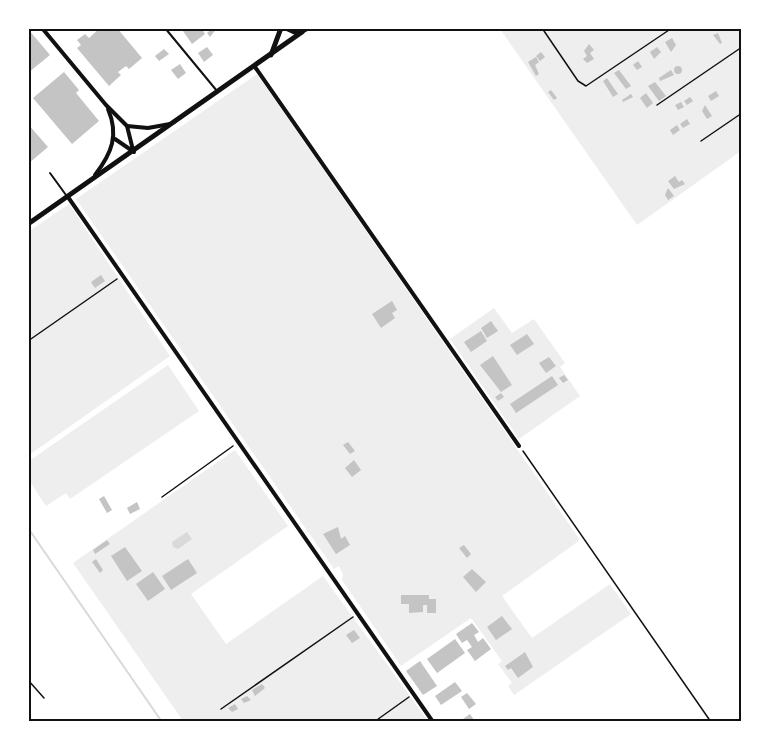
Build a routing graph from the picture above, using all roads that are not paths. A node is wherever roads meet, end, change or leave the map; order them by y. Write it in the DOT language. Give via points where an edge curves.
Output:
graph roads {
  1 [pos="42,28"];
  2 [pos="165,28"];
  3 [pos="281,28"];
  4 [pos="287,28"];
  5 [pos="305,30"];
  6 [pos="270,57"];
  7 [pos="255,67"];
  8 [pos="218,93"];
  9 [pos="106,105"];
  10 [pos="174,123"];
  11 [pos="128,126"];
  12 [pos="115,138"];
  13 [pos="134,152"];
  14 [pos="50,173"];
  15 [pos="90,181"];
  16 [pos="68,197"];
  17 [pos="28,224"];
  18 [pos="519,446"];
  19 [pos="433,722"];
  1 -- 9 [label="street"];
  2 -- 8 [label="lane"];
  3 -- 6 [label="main road"];
  4 -- 5 [label="main road" via="293,32"];
  5 -- 6 [label="main road"];
  6 -- 7 [label="main road"];
  7 -- 8 [label="main road"];
  7 -- 18 [label="street"];
  8 -- 10 [label="main road"];
  9 -- 11 [label="street"];
  9 -- 12 [label="street"];
  10 -- 11 [label="street" via="148,128"];
  10 -- 13 [label="main road"];
  11 -- 13 [label="street"];
  12 -- 13 [label="street"];
  12 -- 15 [label="street" via="108,158"];
  13 -- 15 [label="main road"];
  14 -- 16 [label="lane"];
  15 -- 16 [label="main road"];
  16 -- 17 [label="main road"];
  16 -- 19 [label="street"];
}
